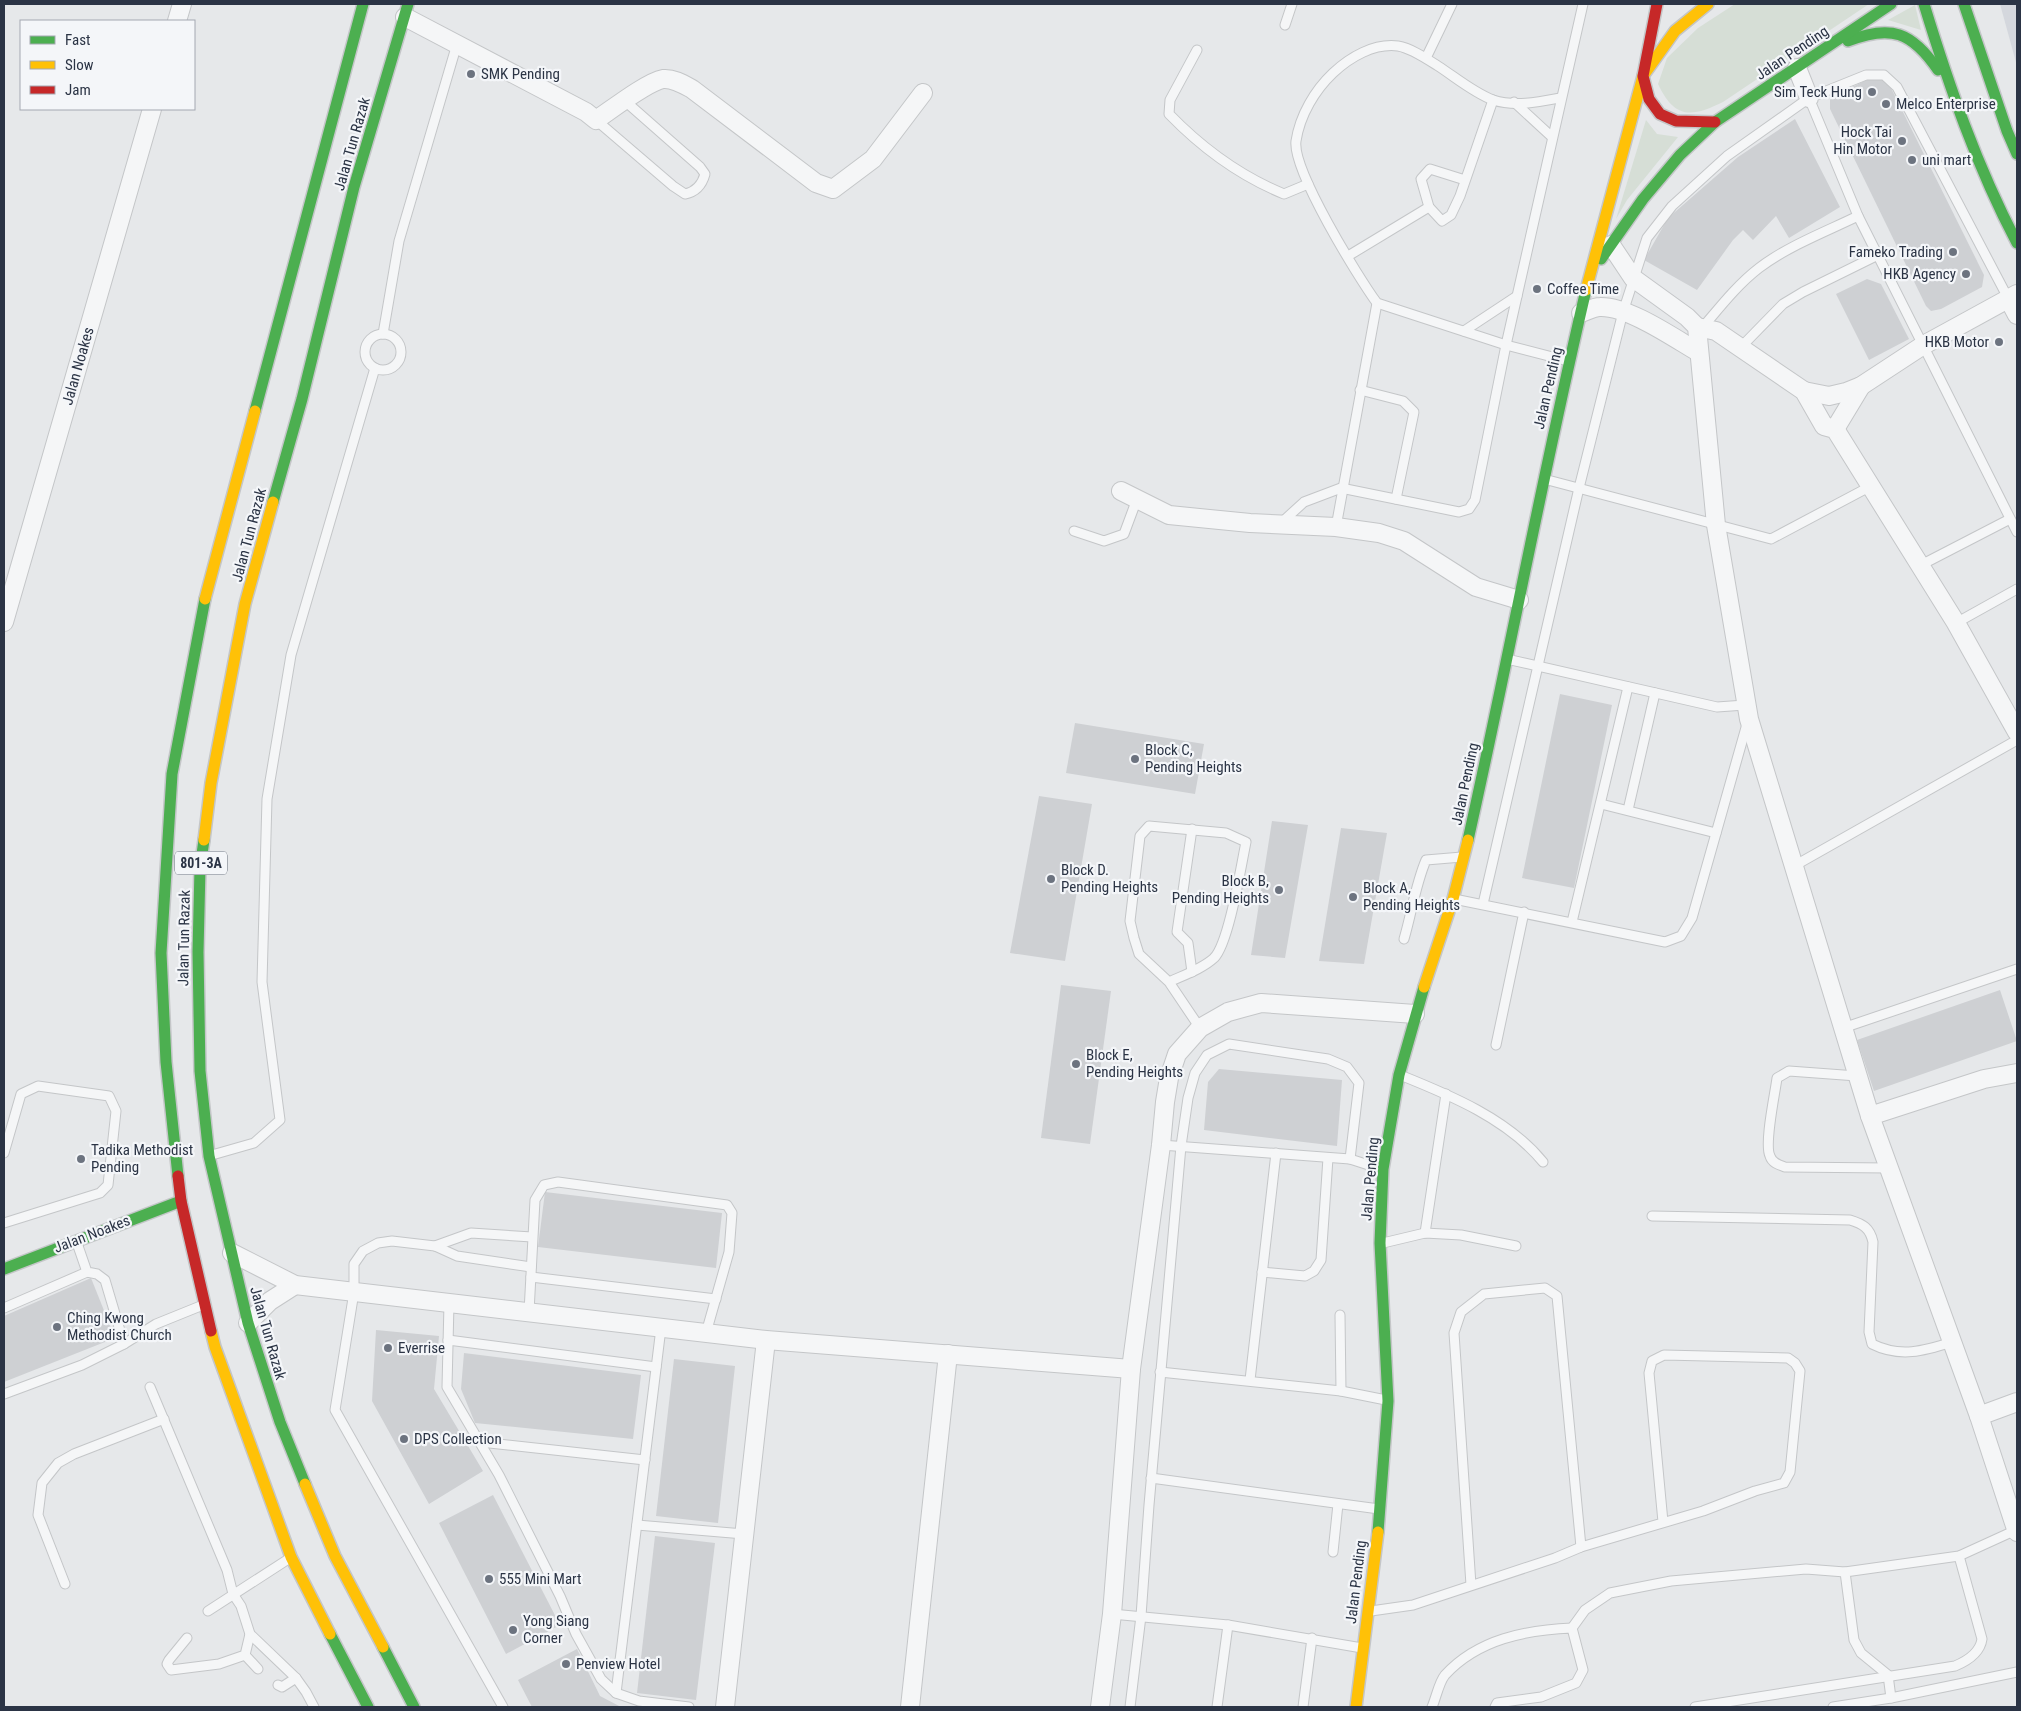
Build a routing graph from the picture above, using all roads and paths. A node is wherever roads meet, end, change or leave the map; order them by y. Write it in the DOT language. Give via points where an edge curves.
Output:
graph roads {
  1 [pos="182,4"];
  2 [pos="363,4"];
  3 [pos="1292,4"];
  4 [pos="1452,4"];
  5 [pos="1583,4"];
  6 [pos="1657,4"];
  7 [pos="1708,4"];
  8 [pos="1891,4"];
  9 [pos="1924,4"];
  10 [pos="1964,4"];
  11 [pos="406,10"];
  12 [pos="177,20"];
  13 [pos="1285,25"];
  14 [pos="457,44"];
  15 [pos="1827,49"];
  16 [pos="1197,50"];
  17 [pos="1426,58"];
  18 [pos="1797,68"];
  19 [pos="1643,76"];
  20 [pos="1949,87"];
  21 [pos="924,93"];
  22 [pos="1560,98"];
  23 [pos="1809,98"];
  24 [pos="1493,100"];
  25 [pos="625,101"];
  26 [pos="1514,102"];
  27 [pos="152,110"];
  28 [pos="596,120"];
  29 [pos="1716,122"];
  30 [pos="1552,137"];
  31 [pos="2017,154"];
  32 [pos="1465,180"];
  33 [pos="1308,184"];
  34 [pos="1429,207"];
  35 [pos="1858,216"];
  36 [pos="2017,243"];
  37 [pos="1612,245"];
  38 [pos="1878,255"];
  39 [pos="1348,256"];
  40 [pos="1590,273"];
  41 [pos="1633,278"];
  42 [pos="1517,296"];
  43 [pos="2013,296"];
  44 [pos="1377,303"];
  45 [pos="1623,312"];
  46 [pos="1581,313"];
  47 [pos="2017,315"];
  48 [pos="1700,327"];
  49 [pos="1464,331"];
  50 [pos="383,334"];
  51 [pos="1506,345"];
  52 [pos="1922,346"];
  53 [pos="1741,347"];
  54 [pos="1698,352"];
  55 [pos="1569,362"];
  56 [pos="375,368"];
  57 [pos="1860,386"];
  58 [pos="1360,390"];
  59 [pos="1804,391"];
  60 [pos="1835,429"];
  61 [pos="1543,479"];
  62 [pos="1871,486"];
  63 [pos="1341,488"];
  64 [pos="1579,488"];
  65 [pos="1129,495"];
  66 [pos="1396,499"];
  67 [pos="2010,519"];
  68 [pos="1279,524"];
  69 [pos="1716,525"];
  70 [pos="1336,527"];
  71 [pos="1074,531"];
  72 [pos="2017,532"];
  73 [pos="1921,565"];
  74 [pos="2017,589"];
  75 [pos="1519,600"];
  76 [pos="4,622"];
  77 [pos="1956,623"];
  78 [pos="1508,660"];
  79 [pos="1539,667"];
  80 [pos="1628,687"];
  81 [pos="1655,693"];
  82 [pos="1747,712"];
  83 [pos="2017,732"];
  84 [pos="2017,740"];
  85 [pos="1601,804"];
  86 [pos="1628,810"];
  87 [pos="1192,829"];
  88 [pos="1716,833"];
  89 [pos="1465,856"];
  90 [pos="1794,866"];
  91 [pos="1453,899"];
  92 [pos="1483,904"];
  93 [pos="1524,912"];
  94 [pos="1572,922"];
  95 [pos="1404,939"];
  96 [pos="2017,969"];
  97 [pos="1192,972"];
  98 [pos="1169,982"];
  99 [pos="1415,1014"];
  100 [pos="1200,1028"];
  101 [pos="1843,1028"];
  102 [pos="1496,1045"];
  103 [pos="1399,1075"];
  104 [pos="1857,1076"];
  105 [pos="2016,1079"];
  106 [pos="1446,1094"];
  107 [pos="1870,1116"];
  108 [pos="1161,1145"];
  109 [pos="1181,1146"];
  110 [pos="4,1153"];
  111 [pos="1276,1153"];
  112 [pos="209,1156"];
  113 [pos="1328,1158"];
  114 [pos="1350,1159"];
  115 [pos="1543,1162"];
  116 [pos="1888,1168"];
  117 [pos="1383,1169"];
  118 [pos="181,1201"];
  119 [pos="1652,1216"];
  120 [pos="4,1223"];
  121 [pos="1425,1233"];
  122 [pos="532,1237"];
  123 [pos="76,1240"];
  124 [pos="1380,1243"];
  125 [pos="435,1246"];
  126 [pos="1516,1246"];
  127 [pos="232,1253"];
  128 [pos="531,1267"];
  129 [pos="4,1269"];
  130 [pos="87,1272"];
  131 [pos="1262,1272"];
  132 [pos="531,1277"];
  133 [pos="295,1285"];
  134 [pos="354,1292"];
  135 [pos="716,1299"];
  136 [pos="449,1303"];
  137 [pos="205,1304"];
  138 [pos="4,1308"];
  139 [pos="529,1312"];
  140 [pos="1340,1315"];
  141 [pos="248,1323"];
  142 [pos="661,1328"];
  143 [pos="706,1333"];
  144 [pos="448,1340"];
  145 [pos="766,1340"];
  146 [pos="1952,1342"];
  147 [pos="124,1344"];
  148 [pos="948,1354"];
  149 [pos="656,1367"];
  150 [pos="1131,1369"];
  151 [pos="1160,1372"];
  152 [pos="1250,1380"];
  153 [pos="150,1387"];
  154 [pos="1341,1391"];
  155 [pos="4,1394"];
  156 [pos="1388,1401"];
  157 [pos="2017,1402"];
  158 [pos="1979,1416"];
  159 [pos="164,1419"];
  160 [pos="480,1442"];
  161 [pos="645,1460"];
  162 [pos="1151,1478"];
  163 [pos="1338,1504"];
  164 [pos="1381,1509"];
  165 [pos="1663,1522"];
  166 [pos="636,1525"];
  167 [pos="2017,1531"];
  168 [pos="744,1534"];
  169 [pos="1581,1547"];
  170 [pos="1334,1552"];
  171 [pos="1959,1556"];
  172 [pos="291,1557"];
  173 [pos="1845,1572"];
  174 [pos="65,1584"];
  175 [pos="1470,1585"];
  176 [pos="233,1594"];
  177 [pos="208,1611"];
  178 [pos="1368,1611"];
  179 [pos="1112,1614"];
  180 [pos="1142,1616"];
  181 [pos="1228,1625"];
  182 [pos="1572,1628"];
  183 [pos="250,1634"];
  184 [pos="187,1638"];
  185 [pos="1312,1638"];
  186 [pos="1362,1648"];
  187 [pos="245,1655"];
  188 [pos="258,1668"];
  189 [pos="2017,1672"];
  190 [pos="1888,1675"];
  191 [pos="296,1678"];
  192 [pos="278,1685"];
  193 [pos="616,1693"];
  194 [pos="1892,1698"];
  195 [pos="314,1707"];
  196 [pos="368,1707"];
  197 [pos="414,1707"];
  198 [pos="503,1707"];
  199 [pos="689,1707"];
  200 [pos="725,1707"];
  201 [pos="910,1707"];
  202 [pos="1100,1707"];
  203 [pos="1130,1707"];
  204 [pos="1217,1707"];
  205 [pos="1304,1707"];
  206 [pos="1356,1707"];
  207 [pos="1432,1707"];
  208 [pos="1495,1707"];
  209 [pos="1695,1707"];
  210 [pos="1833,1707"];
  1 -- 12 [label="street"];
  2 -- 118 [label="main road, Jalan Tun Razak" via="205,600 172,774 162,953 166,1062"];
  3 -- 13 [label="lane"];
  4 -- 17 [label="lane"];
  5 -- 22 [label="lane"];
  6 -- 19 [label="main road"];
  7 -- 19 [label="main road" via="1675,31"];
  8 -- 15 [label="main road, Jalan Pending"];
  9 -- 20 [label="main road"];
  10 -- 31 [label="main road"];
  11 -- 14 [label="street"];
  11 -- 112 [label="main road, Jalan Tun Razak / 801-3A" via="354,187 302,399 245,604 212,783 200,868 198,952 200,1071"];
  14 -- 28 [label="street"];
  14 -- 50 [label="lane" via="399,241"];
  15 -- 18 [label="main road, Jalan Pending"];
  15 -- 20 [label="main road" via="1874,32 1903,36 1917,43"];
  16 -- 33 [label="lane" via="1170,100 1169,114 1254,182 1284,194"];
  17 -- 24 [label="lane"];
  17 -- 33 [label="lane" via="1399,46 1378,46 1347,61 1321,84 1308,105 1296,142"];
  18 -- 23 [label="street"];
  18 -- 29 [label="main road, Jalan Pending"];
  19 -- 29 [label="main road" via="1649,99 1660,114 1676,121"];
  19 -- 40 [label="main road"];
  20 -- 36 [label="main road" via="1996,203"];
  21 -- 25 [label="street" via="873,159 833,189 816,183 677,81 663,79"];
  22 -- 26 [label="lane" via="1528,104"];
  22 -- 30 [label="lane"];
  23 -- 35 [label="lane"];
  23 -- 41 [label="lane" via="1727,156 1672,206 1647,238"];
  23 -- 43 [label="lane" via="1866,76 1884,75 1897,87"];
  24 -- 26 [label="lane"];
  24 -- 32 [label="lane"];
  25 -- 28 [label="street"];
  25 -- 28 [label="lane" via="700,167 705,174 693,192 685,194 673,186"];
  26 -- 30 [label="lane"];
  27 -- 76 [label="street, Jalan Noakes"];
  29 -- 37 [label="main road, Jalan Pending" via="1680,155 1643,199"];
  30 -- 42 [label="lane"];
  32 -- 34 [label="lane" via="1451,215 1442,221"];
  32 -- 34 [label="lane" via="1430,169 1421,179"];
  33 -- 39 [label="lane"];
  34 -- 39 [label="lane"];
  35 -- 38 [label="lane"];
  35 -- 48 [label="lane" via="1759,268"];
  37 -- 40 [label="main road, Jalan Pending"];
  37 -- 41 [label="street"];
  38 -- 52 [label="lane"];
  38 -- 53 [label="lane" via="1783,304"];
  39 -- 44 [label="lane"];
  40 -- 46 [label="main road, Jalan Pending"];
  41 -- 45 [label="lane"];
  41 -- 48 [label="street"];
  42 -- 49 [label="lane"];
  42 -- 51 [label="lane"];
  43 -- 47 [label="street"];
  43 -- 52 [label="street"];
  44 -- 49 [label="lane"];
  44 -- 58 [label="lane"];
  45 -- 46 [label="street" via="1600,307"];
  45 -- 54 [label="street" via="1668,333"];
  45 -- 64 [label="lane"];
  46 -- 55 [label="main road, Jalan Pending"];
  48 -- 53 [label="street" via="1716,331"];
  48 -- 54 [label="street"];
  49 -- 51 [label="lane"];
  50 -- 56 [label="lane" via="372,338 366,348 367,360"];
  50 -- 56 [label="lane" via="394,337 401,353 392,368"];
  51 -- 55 [label="lane"];
  51 -- 66 [label="lane" via="1475,500 1469,509 1459,512"];
  52 -- 57 [label="street"];
  52 -- 67 [label="lane"];
  53 -- 59 [label="street"];
  54 -- 69 [label="street"];
  55 -- 61 [label="main road, Jalan Pending"];
  56 -- 112 [label="lane" via="291,655 267,799 262,982 280,1120 254,1143"];
  57 -- 59 [label="street" via="1829,396"];
  57 -- 60 [label="street"];
  58 -- 63 [label="lane"];
  58 -- 66 [label="lane" via="1403,400 1414,412"];
  59 -- 60 [label="street" via="1824,426"];
  60 -- 62 [label="street"];
  61 -- 64 [label="lane"];
  61 -- 75 [label="main road, Jalan Pending"];
  62 -- 69 [label="lane" via="1771,538"];
  62 -- 73 [label="street"];
  63 -- 66 [label="lane"];
  63 -- 68 [label="lane" via="1304,502"];
  63 -- 70 [label="lane"];
  64 -- 69 [label="lane"];
  64 -- 79 [label="lane"];
  65 -- 68 [label="street" via="1169,515"];
  65 -- 71 [label="lane" via="1124,534 1104,541"];
  67 -- 72 [label="lane"];
  67 -- 73 [label="lane"];
  68 -- 70 [label="street"];
  69 -- 82 [label="street"];
  70 -- 75 [label="street" via="1378,533 1404,541 1476,587"];
  73 -- 77 [label="street"];
  74 -- 77 [label="lane"];
  75 -- 78 [label="main road, Jalan Pending"];
  77 -- 83 [label="street"];
  78 -- 79 [label="lane"];
  78 -- 89 [label="main road, Jalan Pending"];
  79 -- 80 [label="lane"];
  79 -- 92 [label="lane"];
  80 -- 81 [label="lane"];
  80 -- 85 [label="lane"];
  81 -- 82 [label="lane"];
  81 -- 86 [label="lane"];
  82 -- 88 [label="lane"];
  82 -- 90 [label="street"];
  84 -- 90 [label="lane"];
  85 -- 86 [label="lane"];
  85 -- 94 [label="lane"];
  86 -- 88 [label="lane"];
  87 -- 97 [label="lane" via="1177,932 1188,944"];
  87 -- 97 [label="lane" via="1226,833 1246,842 1229,923 1215,957"];
  87 -- 98 [label="lane" via="1148,826 1140,836 1130,921 1139,954"];
  88 -- 94 [label="lane" via="1692,918 1681,936 1665,942"];
  89 -- 91 [label="main road, Jalan Pending"];
  89 -- 95 [label="lane" via="1426,860 1416,883"];
  90 -- 101 [label="street"];
  91 -- 92 [label="lane"];
  91 -- 99 [label="main road, Jalan Pending"];
  92 -- 93 [label="lane"];
  93 -- 94 [label="lane"];
  93 -- 102 [label="lane"];
  96 -- 101 [label="lane"];
  97 -- 98 [label="lane"];
  98 -- 100 [label="lane"];
  99 -- 100 [label="street" via="1261,1003 1228,1012"];
  99 -- 103 [label="main road, Jalan Pending"];
  100 -- 108 [label="street" via="1177,1054 1164,1102"];
  101 -- 104 [label="street"];
  103 -- 106 [label="lane"];
  103 -- 117 [label="main road, Jalan Pending"];
  104 -- 107 [label="street"];
  104 -- 116 [label="lane" via="1789,1071 1777,1078 1769,1155 1773,1162 1785,1167"];
  105 -- 107 [label="street" via="1984,1079"];
  106 -- 115 [label="lane" via="1510,1130"];
  106 -- 121 [label="lane"];
  107 -- 116 [label="street"];
  108 -- 109 [label="lane"];
  108 -- 150 [label="street"];
  109 -- 111 [label="lane"];
  109 -- 114 [label="lane" via="1195,1073 1207,1055 1228,1044 1328,1059 1347,1067 1359,1083"];
  109 -- 151 [label="lane"];
  110 -- 120 [label="lane" via="21,1094 38,1086 108,1096 116,1110 108,1185 100,1193"];
  111 -- 113 [label="lane"];
  111 -- 131 [label="lane"];
  112 -- 127 [label="main road, Jalan Tun Razak / 801-3A"];
  113 -- 114 [label="lane"];
  113 -- 131 [label="lane" via="1321,1260 1314,1271 1305,1276"];
  114 -- 117 [label="lane"];
  116 -- 146 [label="street"];
  117 -- 124 [label="main road, Jalan Pending"];
  118 -- 123 [label="main road, Jalan Noakes"];
  118 -- 137 [label="main road, Jalan Tun Razak"];
  119 -- 146 [label="lane" via="1850,1220 1863,1224 1871,1233 1873,1242 1869,1332 1872,1344 1883,1349 1919,1353"];
  121 -- 124 [label="lane"];
  121 -- 126 [label="lane" via="1462,1235"];
  122 -- 125 [label="lane" via="471,1233"];
  122 -- 128 [label="lane"];
  122 -- 135 [label="lane" via="535,1200 544,1185 558,1182 726,1205 732,1213 729,1252"];
  123 -- 129 [label="main road, Jalan Noakes"];
  123 -- 130 [label="lane"];
  124 -- 156 [label="main road, Jalan Pending"];
  125 -- 128 [label="lane" via="457,1256"];
  125 -- 134 [label="lane" via="378,1242 363,1251 354,1264"];
  127 -- 133 [label="street"];
  127 -- 141 [label="main road, Jalan Tun Razak / 801-3A"];
  128 -- 132 [label="lane"];
  130 -- 138 [label="lane"];
  130 -- 147 [label="lane" via="105,1280"];
  131 -- 152 [label="lane"];
  132 -- 135 [label="lane"];
  132 -- 139 [label="lane"];
  133 -- 134 [label="street"];
  133 -- 141 [label="street" via="270,1301"];
  134 -- 136 [label="street"];
  134 -- 198 [label="lane" via="335,1410"];
  135 -- 143 [label="lane"];
  136 -- 139 [label="street"];
  136 -- 144 [label="lane"];
  137 -- 147 [label="lane" via="156,1324"];
  137 -- 172 [label="main road, Jalan Tun Razak" via="215,1347"];
  139 -- 142 [label="street"];
  140 -- 154 [label="lane"];
  141 -- 197 [label="main road, Jalan Tun Razak / 801-3A" via="280,1422 335,1556"];
  142 -- 143 [label="street"];
  142 -- 149 [label="lane"];
  143 -- 145 [label="street"];
  144 -- 149 [label="lane"];
  144 -- 160 [label="lane" via="447,1387"];
  145 -- 148 [label="street"];
  145 -- 168 [label="street"];
  146 -- 158 [label="street"];
  147 -- 155 [label="lane" via="82,1365"];
  148 -- 150 [label="street"];
  148 -- 201 [label="street"];
  149 -- 161 [label="lane"];
  150 -- 179 [label="street"];
  151 -- 152 [label="lane"];
  151 -- 162 [label="lane"];
  152 -- 154 [label="lane"];
  153 -- 159 [label="lane"];
  154 -- 156 [label="lane"];
  156 -- 164 [label="main road, Jalan Pending"];
  157 -- 158 [label="street"];
  158 -- 167 [label="street"];
  159 -- 174 [label="lane" via="74,1454 58,1463 42,1483 38,1515"];
  159 -- 176 [label="lane" via="227,1570"];
  160 -- 161 [label="lane"];
  160 -- 193 [label="lane" via="560,1596 576,1634 601,1678"];
  161 -- 166 [label="lane"];
  162 -- 163 [label="lane"];
  162 -- 180 [label="lane"];
  163 -- 164 [label="lane"];
  163 -- 170 [label="lane"];
  164 -- 178 [label="main road, Jalan Pending"];
  165 -- 165 [label="lane" via="1784,1483 1790,1472 1800,1371 1795,1362 1788,1358 1664,1355 1652,1361 1649,1373"];
  165 -- 169 [label="lane"];
  166 -- 168 [label="lane"];
  166 -- 193 [label="lane"];
  167 -- 171 [label="lane"];
  168 -- 200 [label="street"];
  169 -- 175 [label="lane"];
  169 -- 175 [label="lane" via="1557,1296 1545,1288 1484,1294 1461,1312 1454,1333"];
  171 -- 173 [label="lane"];
  171 -- 190 [label="lane" via="1982,1639 1981,1646 1969,1660 1955,1666"];
  172 -- 176 [label="lane"];
  172 -- 196 [label="main road, Jalan Tun Razak"];
  173 -- 182 [label="lane" via="1797,1570 1671,1581 1610,1593 1585,1610"];
  173 -- 190 [label="lane" via="1854,1640 1861,1653"];
  175 -- 178 [label="lane" via="1413,1605"];
  176 -- 177 [label="lane"];
  176 -- 183 [label="lane" via="241,1606"];
  178 -- 186 [label="main road, Jalan Pending"];
  179 -- 180 [label="lane"];
  179 -- 202 [label="street"];
  180 -- 181 [label="lane"];
  180 -- 203 [label="lane"];
  181 -- 185 [label="lane"];
  181 -- 204 [label="lane"];
  182 -- 207 [label="lane" via="1537,1629 1484,1644 1444,1676"];
  182 -- 208 [label="lane" via="1583,1670 1576,1683 1541,1697 1497,1702"];
  183 -- 187 [label="lane"];
  183 -- 191 [label="lane"];
  184 -- 187 [label="lane" via="167,1664 171,1670 219,1664"];
  185 -- 186 [label="lane"];
  185 -- 205 [label="lane"];
  186 -- 206 [label="main road, Jalan Pending"];
  187 -- 188 [label="lane"];
  189 -- 194 [label="lane"];
  190 -- 194 [label="lane"];
  190 -- 209 [label="lane"];
  191 -- 192 [label="lane" via="282,1687"];
  191 -- 195 [label="lane"];
  193 -- 199 [label="lane" via="639,1701"];
  194 -- 210 [label="lane"];
}
